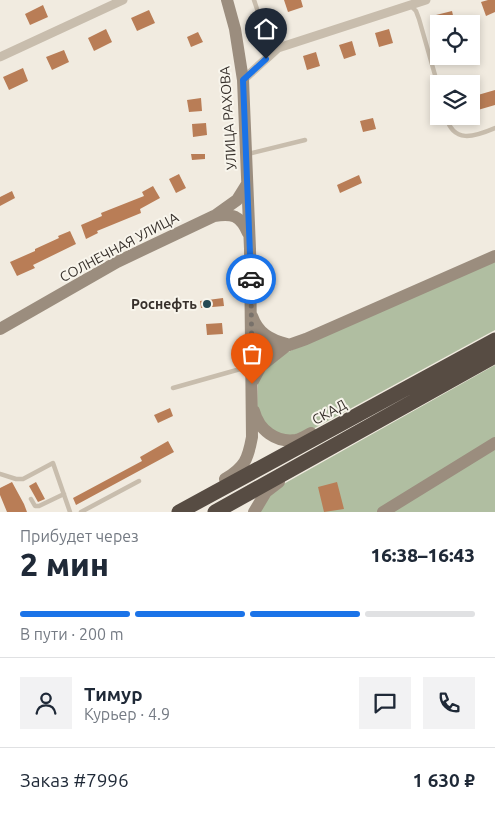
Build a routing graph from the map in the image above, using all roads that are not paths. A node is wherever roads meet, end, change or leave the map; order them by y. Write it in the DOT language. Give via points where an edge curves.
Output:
graph roads {
  1 [pos="123,0"];
  2 [pos="227,0"];
  3 [pos="254,0"];
  4 [pos="426,0"];
  5 [pos="409,3"];
  6 [pos="278,48"];
  7 [pos="0,57"];
  8 [pos="435,75"];
  9 [pos="243,80"];
  10 [pos="449,125"];
  11 [pos="495,128"];
  12 [pos="305,140"];
  13 [pos="246,154"];
  14 [pos="247,183"];
  15 [pos="214,216"];
  16 [pos="249,235"];
  17 [pos="495,256"];
  18 [pos="252,315"];
  19 [pos="0,329"];
  20 [pos="495,340"];
  21 [pos="289,344"];
  22 [pos="252,352"];
  23 [pos="495,356"];
  24 [pos="252,365"];
  25 [pos="252,384"];
  26 [pos="173,388"];
  27 [pos="252,404"];
  28 [pos="385,408"];
  29 [pos="495,443"];
  30 [pos="0,474"];
  31 [pos="140,481"];
  32 [pos="64,494"];
  33 [pos="31,499"];
  34 [pos="69,510"];
  35 [pos="62,512"];
  36 [pos="81,512"];
  37 [pos="168,512"];
  38 [pos="179,512"];
  39 [pos="215,512"];
  40 [pos="254,512"];
  41 [pos="383,512"];
  1 -- 7 [label="street"];
  2 -- 9 [label="main road, УЛИЦА РАХОВА"];
  3 -- 6 [label="lane" via="260,18"];
  4 -- 5 [label="street"];
  5 -- 6 [label="street"];
  5 -- 8 [label="lane" via="419,19"];
  6 -- 9 [label="street"];
  9 -- 13 [label="main road, УЛИЦА РАХОВА"];
  10 -- 11 [label="lane" via="456,134 466,137"];
  12 -- 13 [label="lane"];
  13 -- 14 [label="main road, УЛИЦА РАХОВА"];
  14 -- 15 [label="main road, СОЛНЕЧНАЯ УЛИЦА" via="238,200"];
  14 -- 16 [label="main road, УЛИЦА РАХОВА"];
  15 -- 16 [label="main road" via="233,215 245,225"];
  15 -- 19 [label="main road, СОЛНЕЧНАЯ УЛИЦА" via="117,262"];
  16 -- 18 [label="main road, УЛИЦА РАХОВА"];
  17 -- 21 [label="main road"];
  18 -- 21 [label="main road" via="264,335"];
  18 -- 22 [label="main road, УЛИЦА РАХОВА"];
  20 -- 28 [label="highway, СКАД"];
  21 -- 22 [label="main road"];
  21 -- 25 [label="main road" via="261,366"];
  22 -- 24 [label="main road, УЛИЦА РАХОВА"];
  23 -- 28 [label="highway, СКАД"];
  24 -- 25 [label="main road, УЛИЦА РАХОВА"];
  24 -- 26 [label="lane"];
  25 -- 27 [label="main road, УЛИЦА РАХОВА"];
  27 -- 28 [label="main road" via="264,430 291,440 297,440 358,408"];
  27 -- 37 [label="main road, УЛИЦА РАХОВА" via="252,437 244,465 238,472"];
  28 -- 38 [label="highway, СКАД"];
  28 -- 39 [label="highway, СКАД"];
  28 -- 40 [label="main road" via="356,440 275,484"];
  29 -- 41 [label="main road"];
  30 -- 32 [label="lane" via="23,478 53,463"];
  31 -- 36 [label="lane"];
  32 -- 33 [label="lane" via="39,506 35,506"];
  32 -- 34 [label="lane"];
  34 -- 35 [label="lane"];
}
